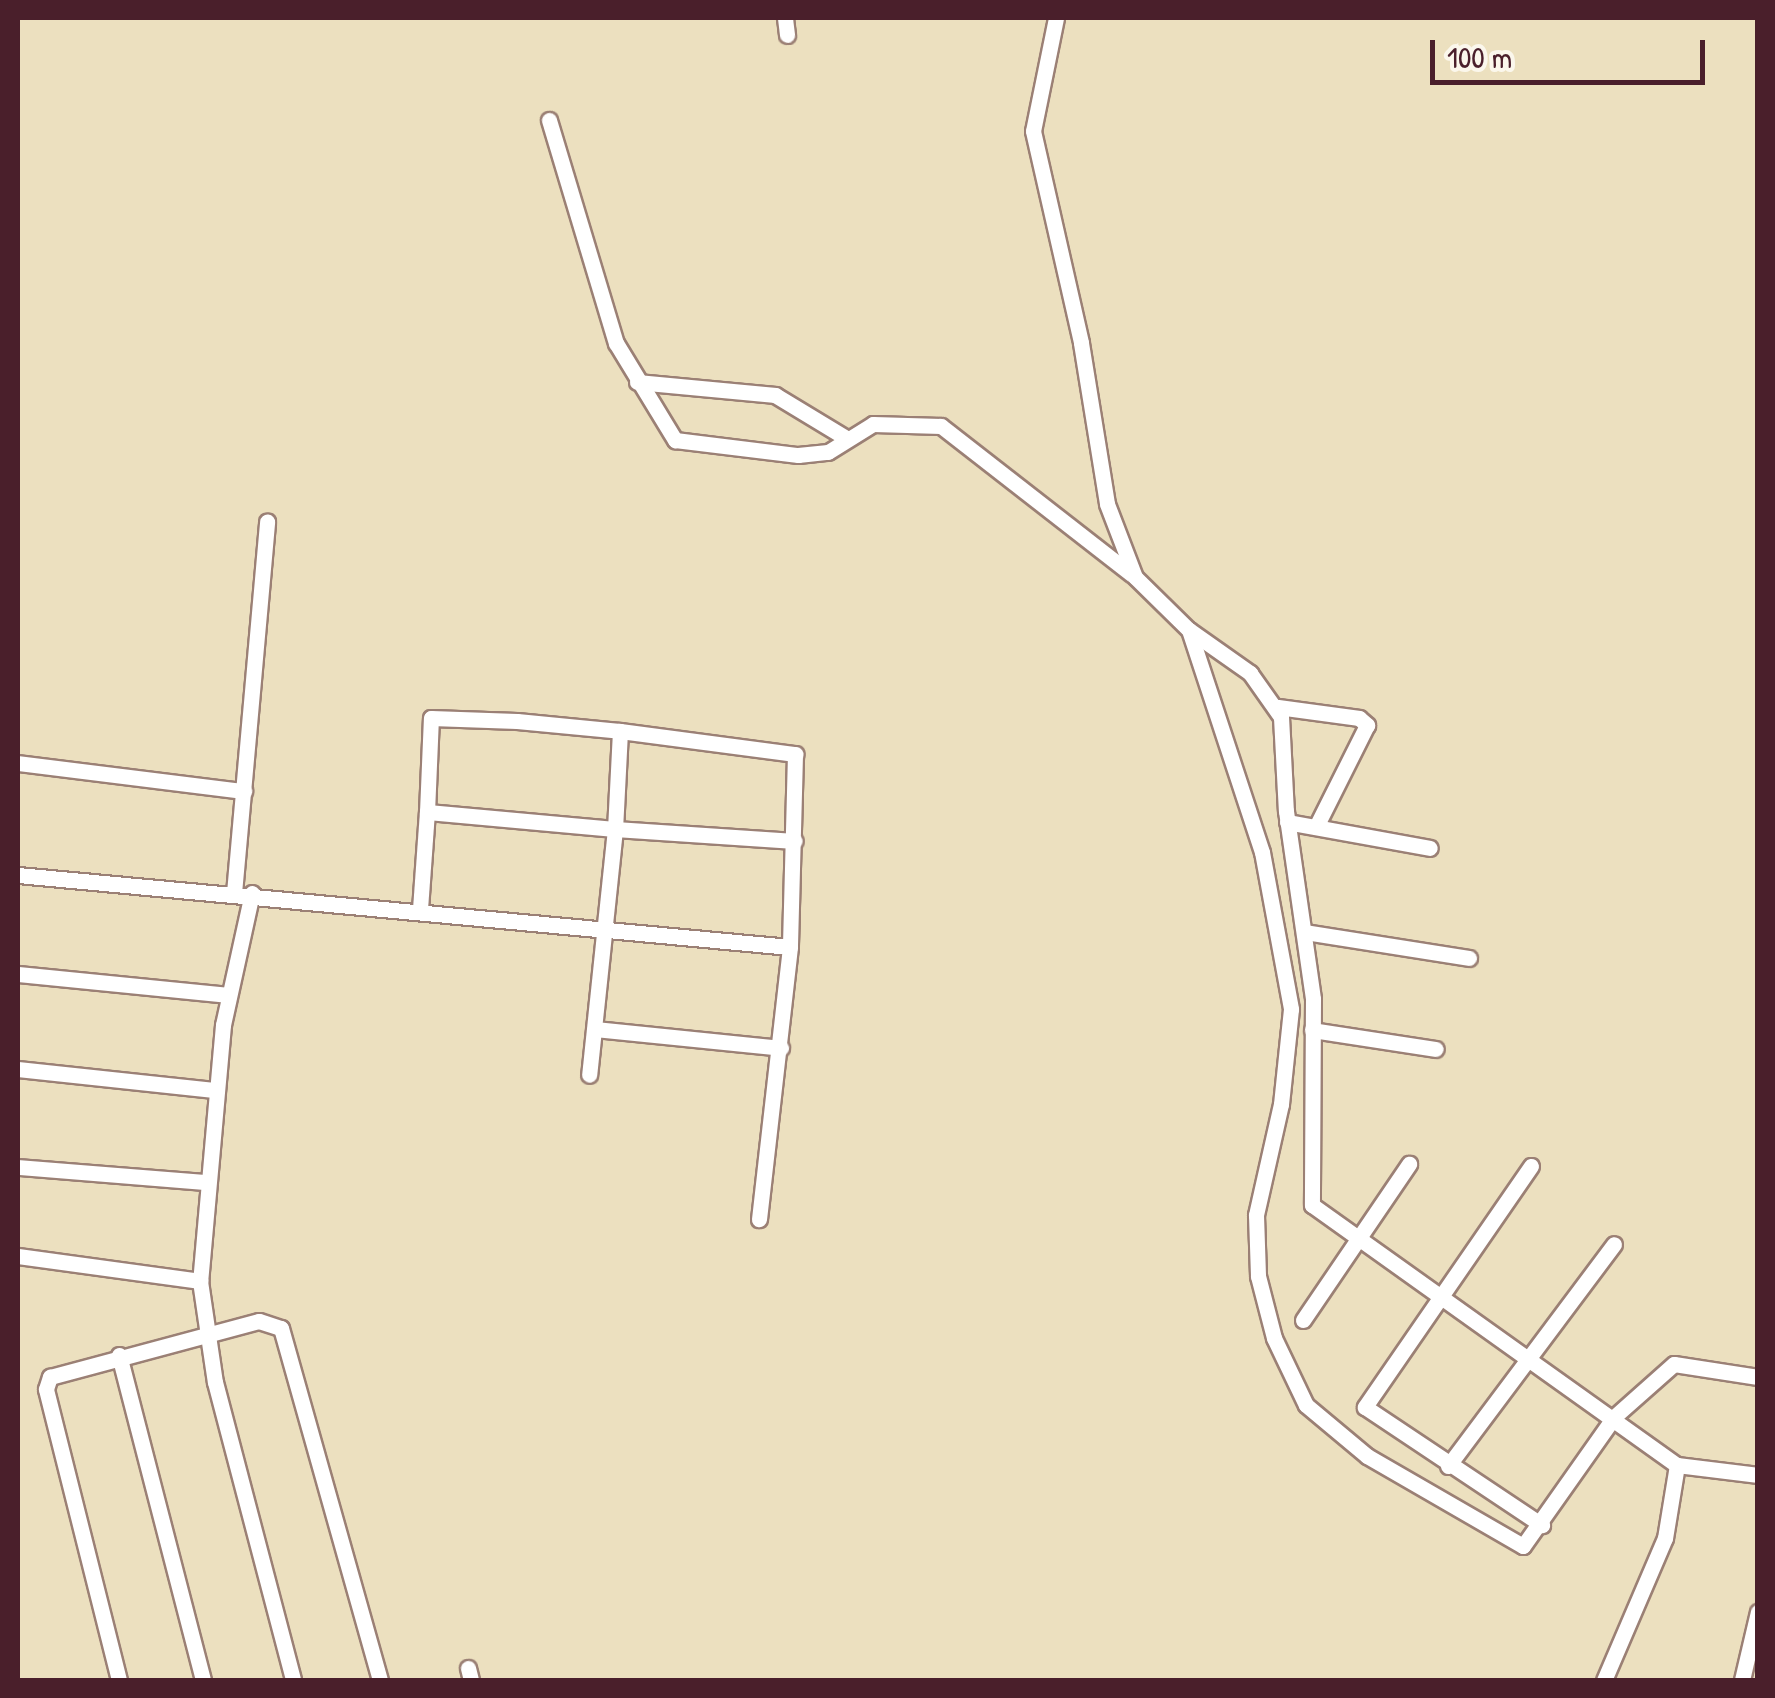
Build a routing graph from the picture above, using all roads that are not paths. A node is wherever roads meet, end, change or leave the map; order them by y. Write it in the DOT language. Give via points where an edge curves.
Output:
graph roads {
  1 [pos="785,18"];
  2 [pos="1056,18"];
  3 [pos="786,35"];
  4 [pos="549,120"];
  5 [pos="637,382"];
  6 [pos="846,438"];
  7 [pos="267,521"];
  8 [pos="1135,577"];
  9 [pos="1189,630"];
  10 [pos="1278,707"];
  11 [pos="620,731"];
  12 [pos="18,762"];
  13 [pos="244,791"];
  14 [pos="427,812"];
  15 [pos="1287,822"];
  16 [pos="1316,827"];
  17 [pos="615,829"];
  18 [pos="795,841"];
  19 [pos="1430,848"];
  20 [pos="18,875"];
  21 [pos="234,893"];
  22 [pos="252,893"];
  23 [pos="420,910"];
  24 [pos="605,928"];
  25 [pos="1305,932"];
  26 [pos="790,947"];
  27 [pos="1469,958"];
  28 [pos="18,974"];
  29 [pos="229,995"];
  30 [pos="595,1030"];
  31 [pos="1312,1030"];
  32 [pos="782,1048"];
  33 [pos="1436,1050"];
  34 [pos="18,1069"];
  35 [pos="589,1074"];
  36 [pos="216,1090"];
  37 [pos="1409,1164"];
  38 [pos="1531,1166"];
  39 [pos="18,1167"];
  40 [pos="206,1182"];
  41 [pos="759,1219"];
  42 [pos="1358,1238"];
  43 [pos="1614,1244"];
  44 [pos="18,1256"];
  45 [pos="200,1281"];
  46 [pos="1442,1296"];
  47 [pos="1303,1320"];
  48 [pos="204,1333"];
  49 [pos="119,1355"];
  50 [pos="1531,1358"];
  51 [pos="1758,1377"];
  52 [pos="1614,1417"];
  53 [pos="1677,1465"];
  54 [pos="1448,1466"];
  55 [pos="1758,1475"];
  56 [pos="1542,1526"];
  57 [pos="1758,1612"];
  58 [pos="1752,1663"];
  59 [pos="119,1680"];
  60 [pos="202,1680"];
  61 [pos="293,1680"];
  62 [pos="380,1680"];
  63 [pos="1604,1680"];
  64 [pos="1742,1680"];
  1 -- 3 [label="street"];
  2 -- 8 [label="street" via="1036,98 1036,146 1080,344 1101,477"];
  4 -- 5 [label="street" via="616,344"];
  5 -- 6 [label="street" via="775,395"];
  5 -- 6 [label="street" via="666,432 682,443 798,456 828,452"];
  6 -- 8 [label="street" via="883,422 941,426"];
  7 -- 13 [label="street"];
  8 -- 9 [label="street"];
  9 -- 10 [label="street" via="1250,673"];
  9 -- 56 [label="street" via="1266,870 1291,1009 1281,1104 1256,1215 1258,1276 1274,1338 1306,1406 1367,1456 1518,1545 1529,1544"];
  10 -- 15 [label="street"];
  10 -- 16 [label="street" via="1360,718 1367,726"];
  11 -- 14 [label="street" via="436,716 429,724"];
  11 -- 17 [label="street"];
  11 -- 18 [label="street" via="794,754"];
  12 -- 13 [label="street"];
  13 -- 21 [label="street"];
  14 -- 17 [label="street"];
  14 -- 23 [label="street"];
  15 -- 16 [label="street"];
  15 -- 25 [label="street"];
  16 -- 19 [label="street"];
  17 -- 18 [label="street"];
  17 -- 24 [label="street"];
  18 -- 26 [label="street"];
  20 -- 21 [label="street"];
  21 -- 22 [label="street"];
  22 -- 23 [label="street"];
  22 -- 29 [label="street"];
  23 -- 24 [label="street"];
  24 -- 26 [label="street"];
  24 -- 30 [label="street"];
  25 -- 27 [label="street"];
  25 -- 31 [label="street"];
  26 -- 32 [label="street"];
  28 -- 29 [label="street"];
  29 -- 36 [label="street"];
  30 -- 32 [label="street"];
  30 -- 35 [label="street"];
  31 -- 33 [label="street"];
  31 -- 42 [label="street" via="1309,1199"];
  32 -- 41 [label="street"];
  34 -- 36 [label="street"];
  36 -- 40 [label="street"];
  37 -- 42 [label="street"];
  38 -- 46 [label="street"];
  39 -- 40 [label="street"];
  40 -- 45 [label="street"];
  42 -- 46 [label="street"];
  42 -- 47 [label="street"];
  43 -- 50 [label="street"];
  44 -- 45 [label="street"];
  45 -- 48 [label="street"];
  46 -- 50 [label="street"];
  46 -- 54 [label="street" via="1365,1406"];
  48 -- 49 [label="street"];
  48 -- 61 [label="street"];
  48 -- 62 [label="street" via="259,1321 281,1328"];
  49 -- 59 [label="street" via="60,1370 46,1389"];
  49 -- 60 [label="street"];
  50 -- 52 [label="street"];
  50 -- 54 [label="street"];
  51 -- 52 [label="street" via="1678,1362"];
  52 -- 53 [label="street"];
  52 -- 56 [label="street"];
  53 -- 55 [label="street"];
  53 -- 63 [label="street" via="1665,1538"];
  54 -- 56 [label="street"];
  57 -- 58 [label="street"];
  58 -- 64 [label="street"];
}
